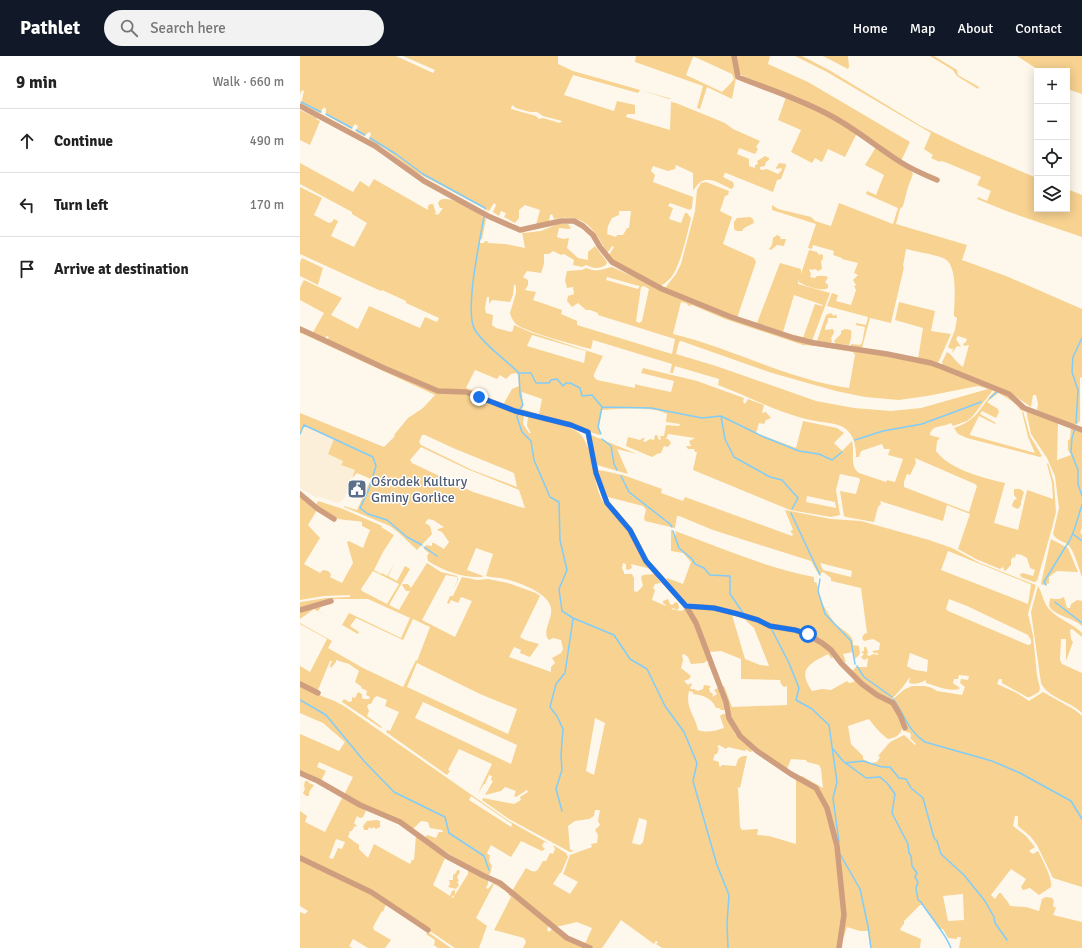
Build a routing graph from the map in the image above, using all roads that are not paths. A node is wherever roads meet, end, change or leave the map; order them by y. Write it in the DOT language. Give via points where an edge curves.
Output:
graph roads {
  1 [pos="734,56"];
  2 [pos="300,106"];
  3 [pos="937,180"];
  4 [pos="300,329"];
  5 [pos="1082,430"];
  6 [pos="300,494"];
  7 [pos="334,519"];
  8 [pos="331,601"];
  9 [pos="686,606"];
  10 [pos="300,610"];
  11 [pos="300,684"];
  12 [pos="318,693"];
  13 [pos="905,728"];
  14 [pos="300,773"];
  15 [pos="300,858"];
  16 [pos="428,930"];
  17 [pos="590,948"];
  18 [pos="839,948"];
  1 -- 3 [label="street" via="738,77 811,105 906,166"];
  2 -- 5 [label="street" via="376,146 424,181 488,216 520,230 561,221 574,221 584,226 612,262 662,289 731,317 794,338 931,363 1009,394 1024,408"];
  4 -- 9 [label="street" via="438,391 466,392 515,411 571,425 588,432 596,473 607,503 630,530 646,561"];
  6 -- 7 [label="street"];
  8 -- 10 [label="street"];
  9 -- 13 [label="street" via="714,608 758,620 770,626 808,634 831,650 862,684 893,703"];
  9 -- 18 [label="street" via="696,623 726,702 729,718 740,736 757,751 816,788 827,808 838,846 844,915"];
  11 -- 12 [label="street"];
  14 -- 17 [label="street" via="360,805 400,822 448,857 500,883 567,938"];
  15 -- 16 [label="street" via="371,892"];
}
